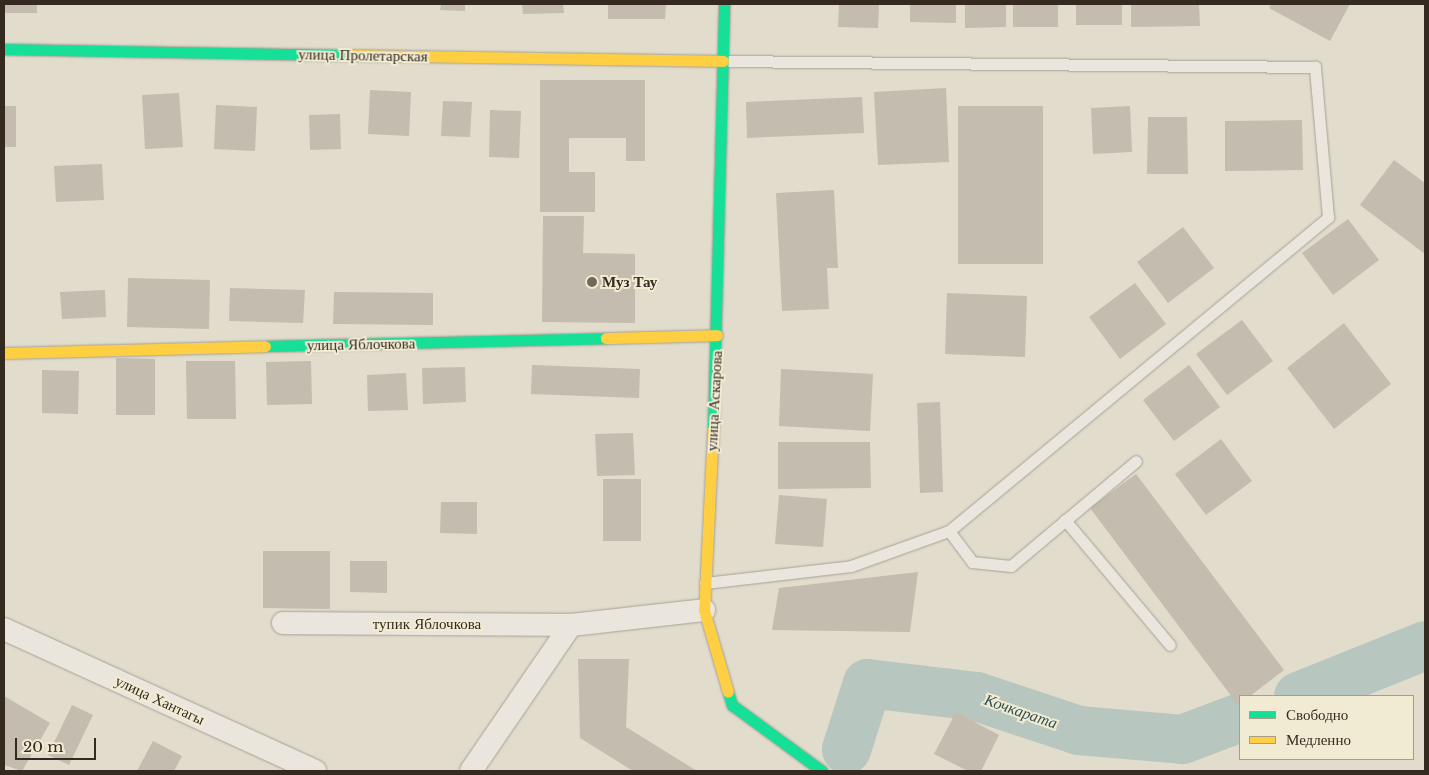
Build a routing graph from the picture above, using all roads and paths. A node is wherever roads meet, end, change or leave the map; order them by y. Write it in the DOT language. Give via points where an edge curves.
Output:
graph roads {
  1 [pos="724,4"];
  2 [pos="4,49"];
  3 [pos="723,61"];
  4 [pos="717,335"];
  5 [pos="4,353"];
  6 [pos="1136,460"];
  7 [pos="1065,520"];
  8 [pos="949,531"];
  9 [pos="704,583"];
  10 [pos="704,610"];
  11 [pos="283,623"];
  12 [pos="571,625"];
  13 [pos="4,629"];
  14 [pos="1170,645"];
  15 [pos="315,771"];
  16 [pos="471,771"];
  17 [pos="822,771"];
  1 -- 3 [label="street, улица Аскарова"];
  2 -- 3 [label="street, улица Пролетарская"];
  3 -- 4 [label="street, улица Аскарова"];
  3 -- 8 [label="lane" via="1315,67 1328,216"];
  4 -- 5 [label="street, улица Яблочкова"];
  4 -- 9 [label="street, улица Аскарова"];
  6 -- 7 [label="lane"];
  7 -- 8 [label="lane" via="1011,566 972,562"];
  7 -- 14 [label="lane"];
  8 -- 9 [label="lane" via="851,566"];
  9 -- 10 [label="street, улица Аскарова"];
  10 -- 12 [label="street, тупик Яблочкова"];
  10 -- 17 [label="street, улица Аскарова" via="732,704"];
  11 -- 12 [label="street, тупик Яблочкова"];
  12 -- 16 [label="street"];
  13 -- 15 [label="street, улица Хантагы"];
}
